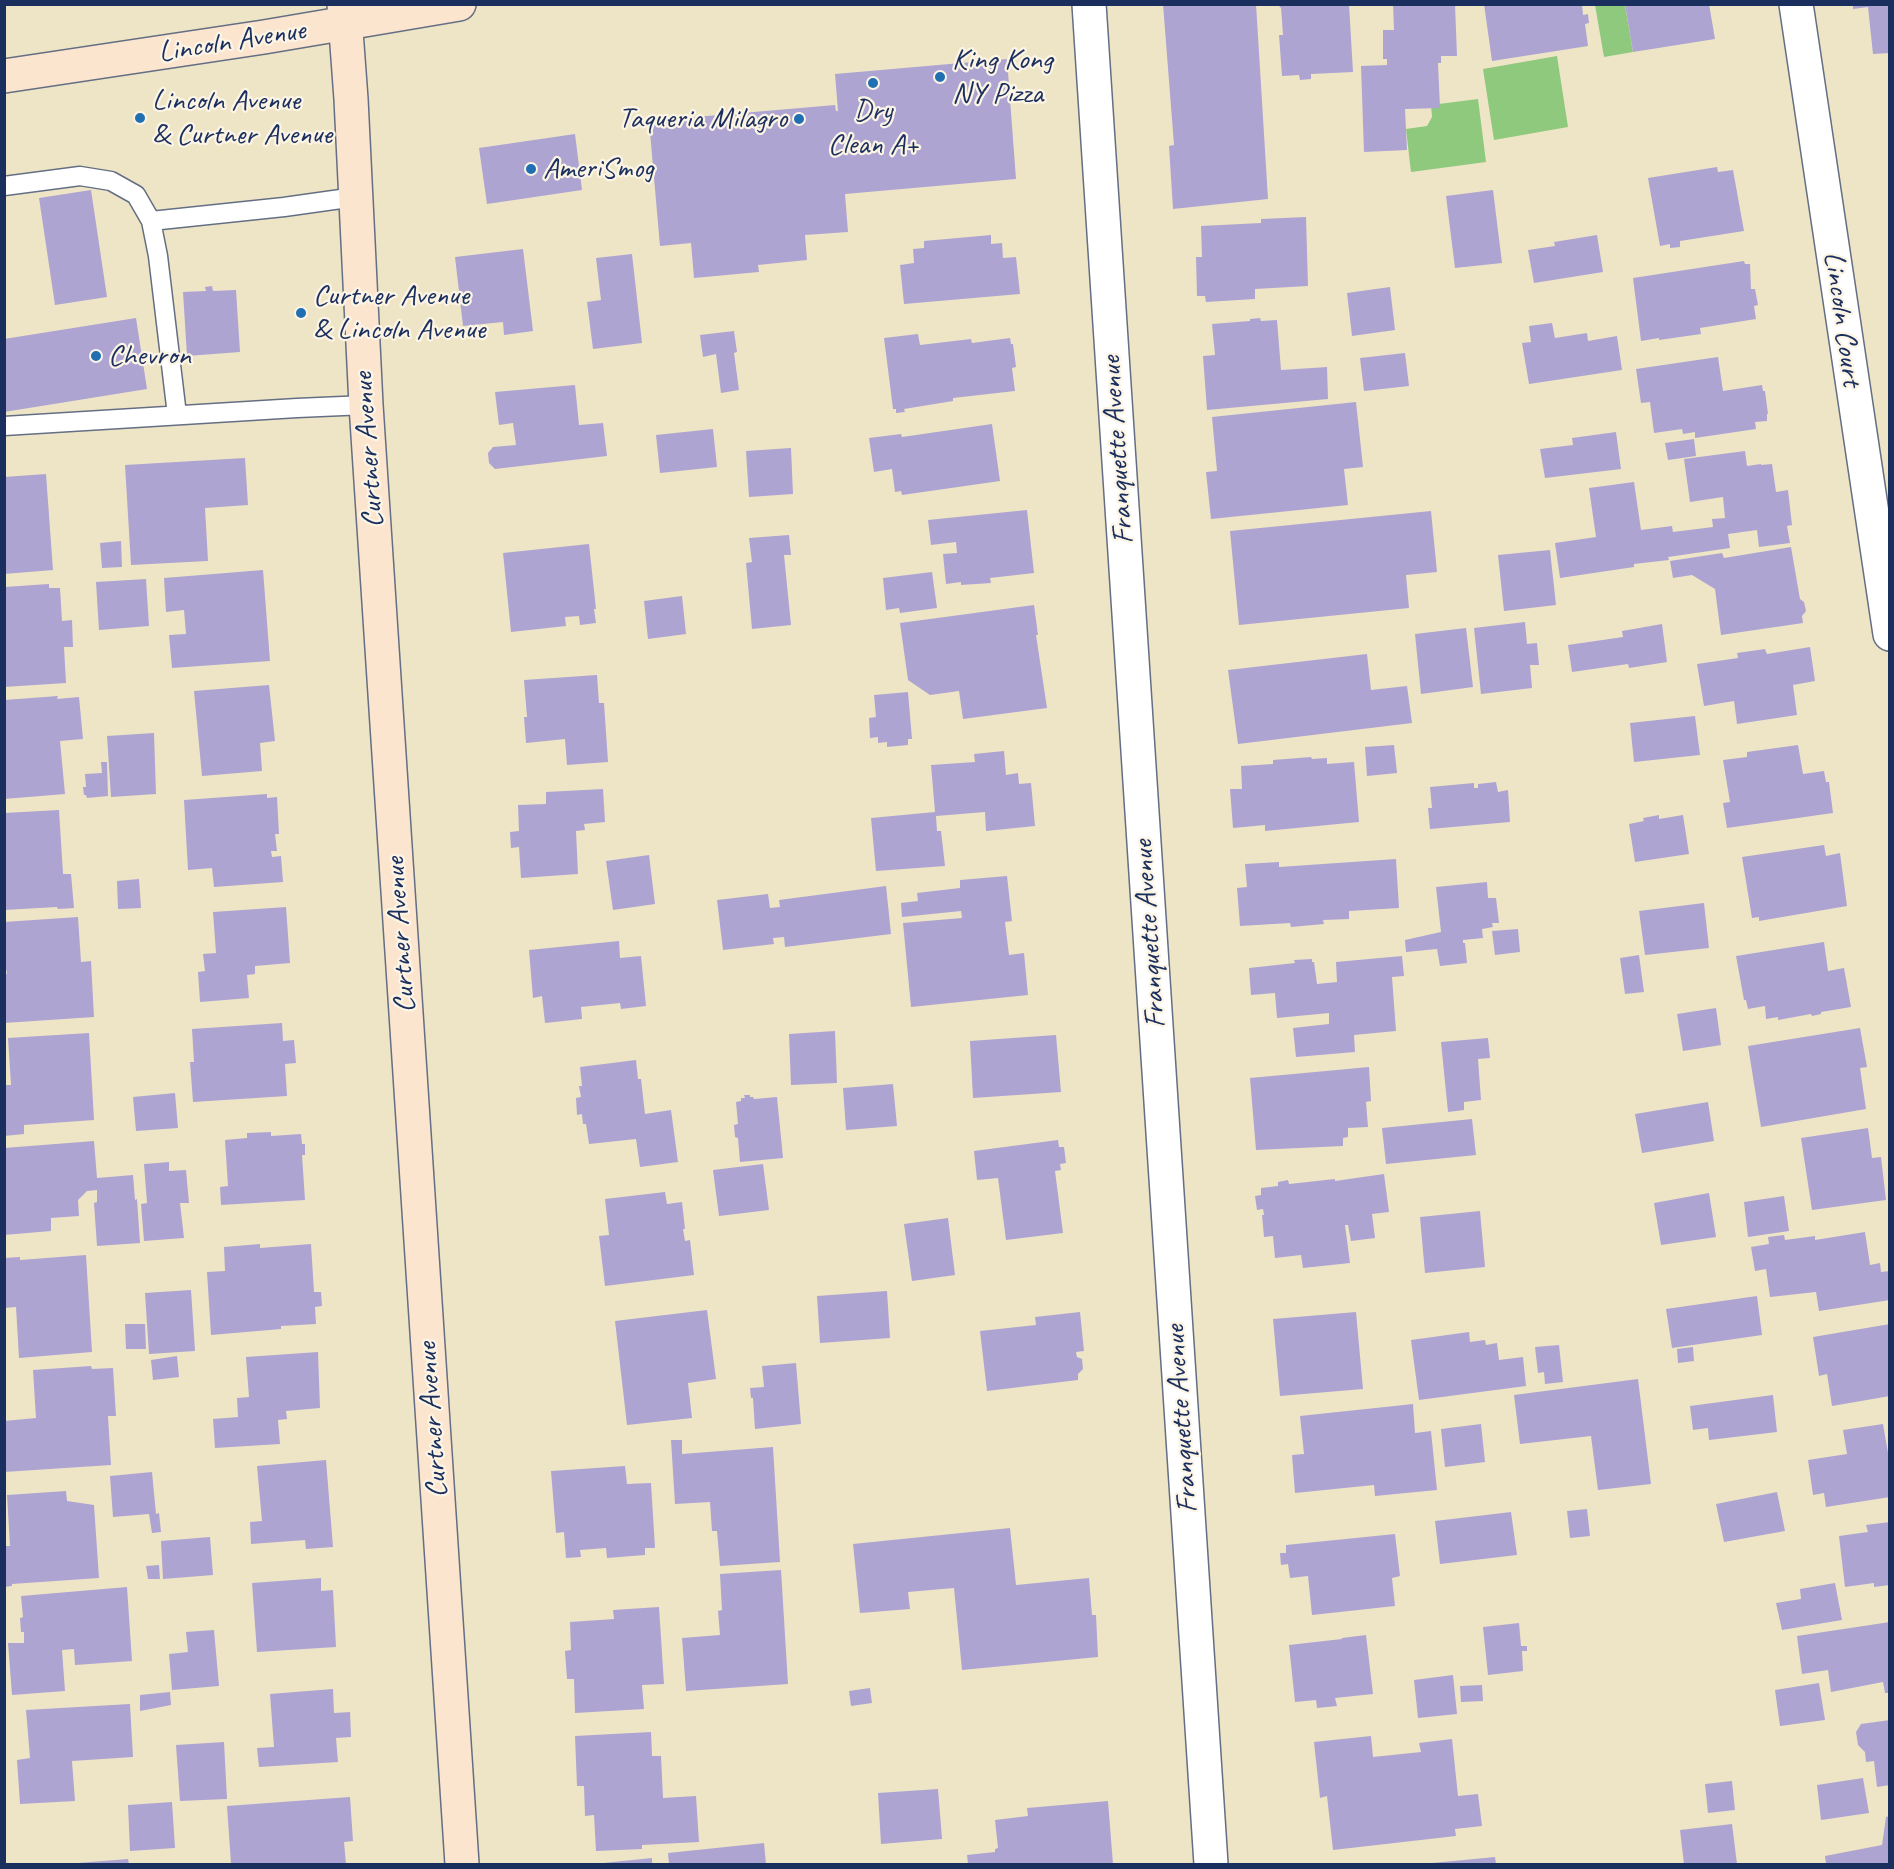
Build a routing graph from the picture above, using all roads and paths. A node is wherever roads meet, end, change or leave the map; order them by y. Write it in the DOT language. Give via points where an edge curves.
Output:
graph roads {
  1 [pos="459,4"];
  2 [pos="1089,4"];
  3 [pos="1796,4"];
  4 [pos="345,14"];
  5 [pos="4,76"];
  6 [pos="4,186"];
  7 [pos="355,197"];
  8 [pos="151,221"];
  9 [pos="366,405"];
  10 [pos="177,416"];
  11 [pos="4,426"];
  12 [pos="1890,634"];
  13 [pos="462,1864"];
  14 [pos="1211,1864"];
  1 -- 4 [label="main road, Lincoln Avenue"];
  2 -- 14 [label="street, Franquette Avenue"];
  3 -- 12 [label="street, Lincoln Court"];
  4 -- 5 [label="main road, Lincoln Avenue"];
  4 -- 7 [label="main road, Curtner Avenue"];
  6 -- 8 [label="lane" via="80,176 111,181 136,195"];
  7 -- 8 [label="lane"];
  7 -- 9 [label="main road, Curtner Avenue"];
  8 -- 10 [label="lane"];
  9 -- 10 [label="lane"];
  9 -- 13 [label="main road, Curtner Avenue"];
  10 -- 11 [label="lane"];
}
